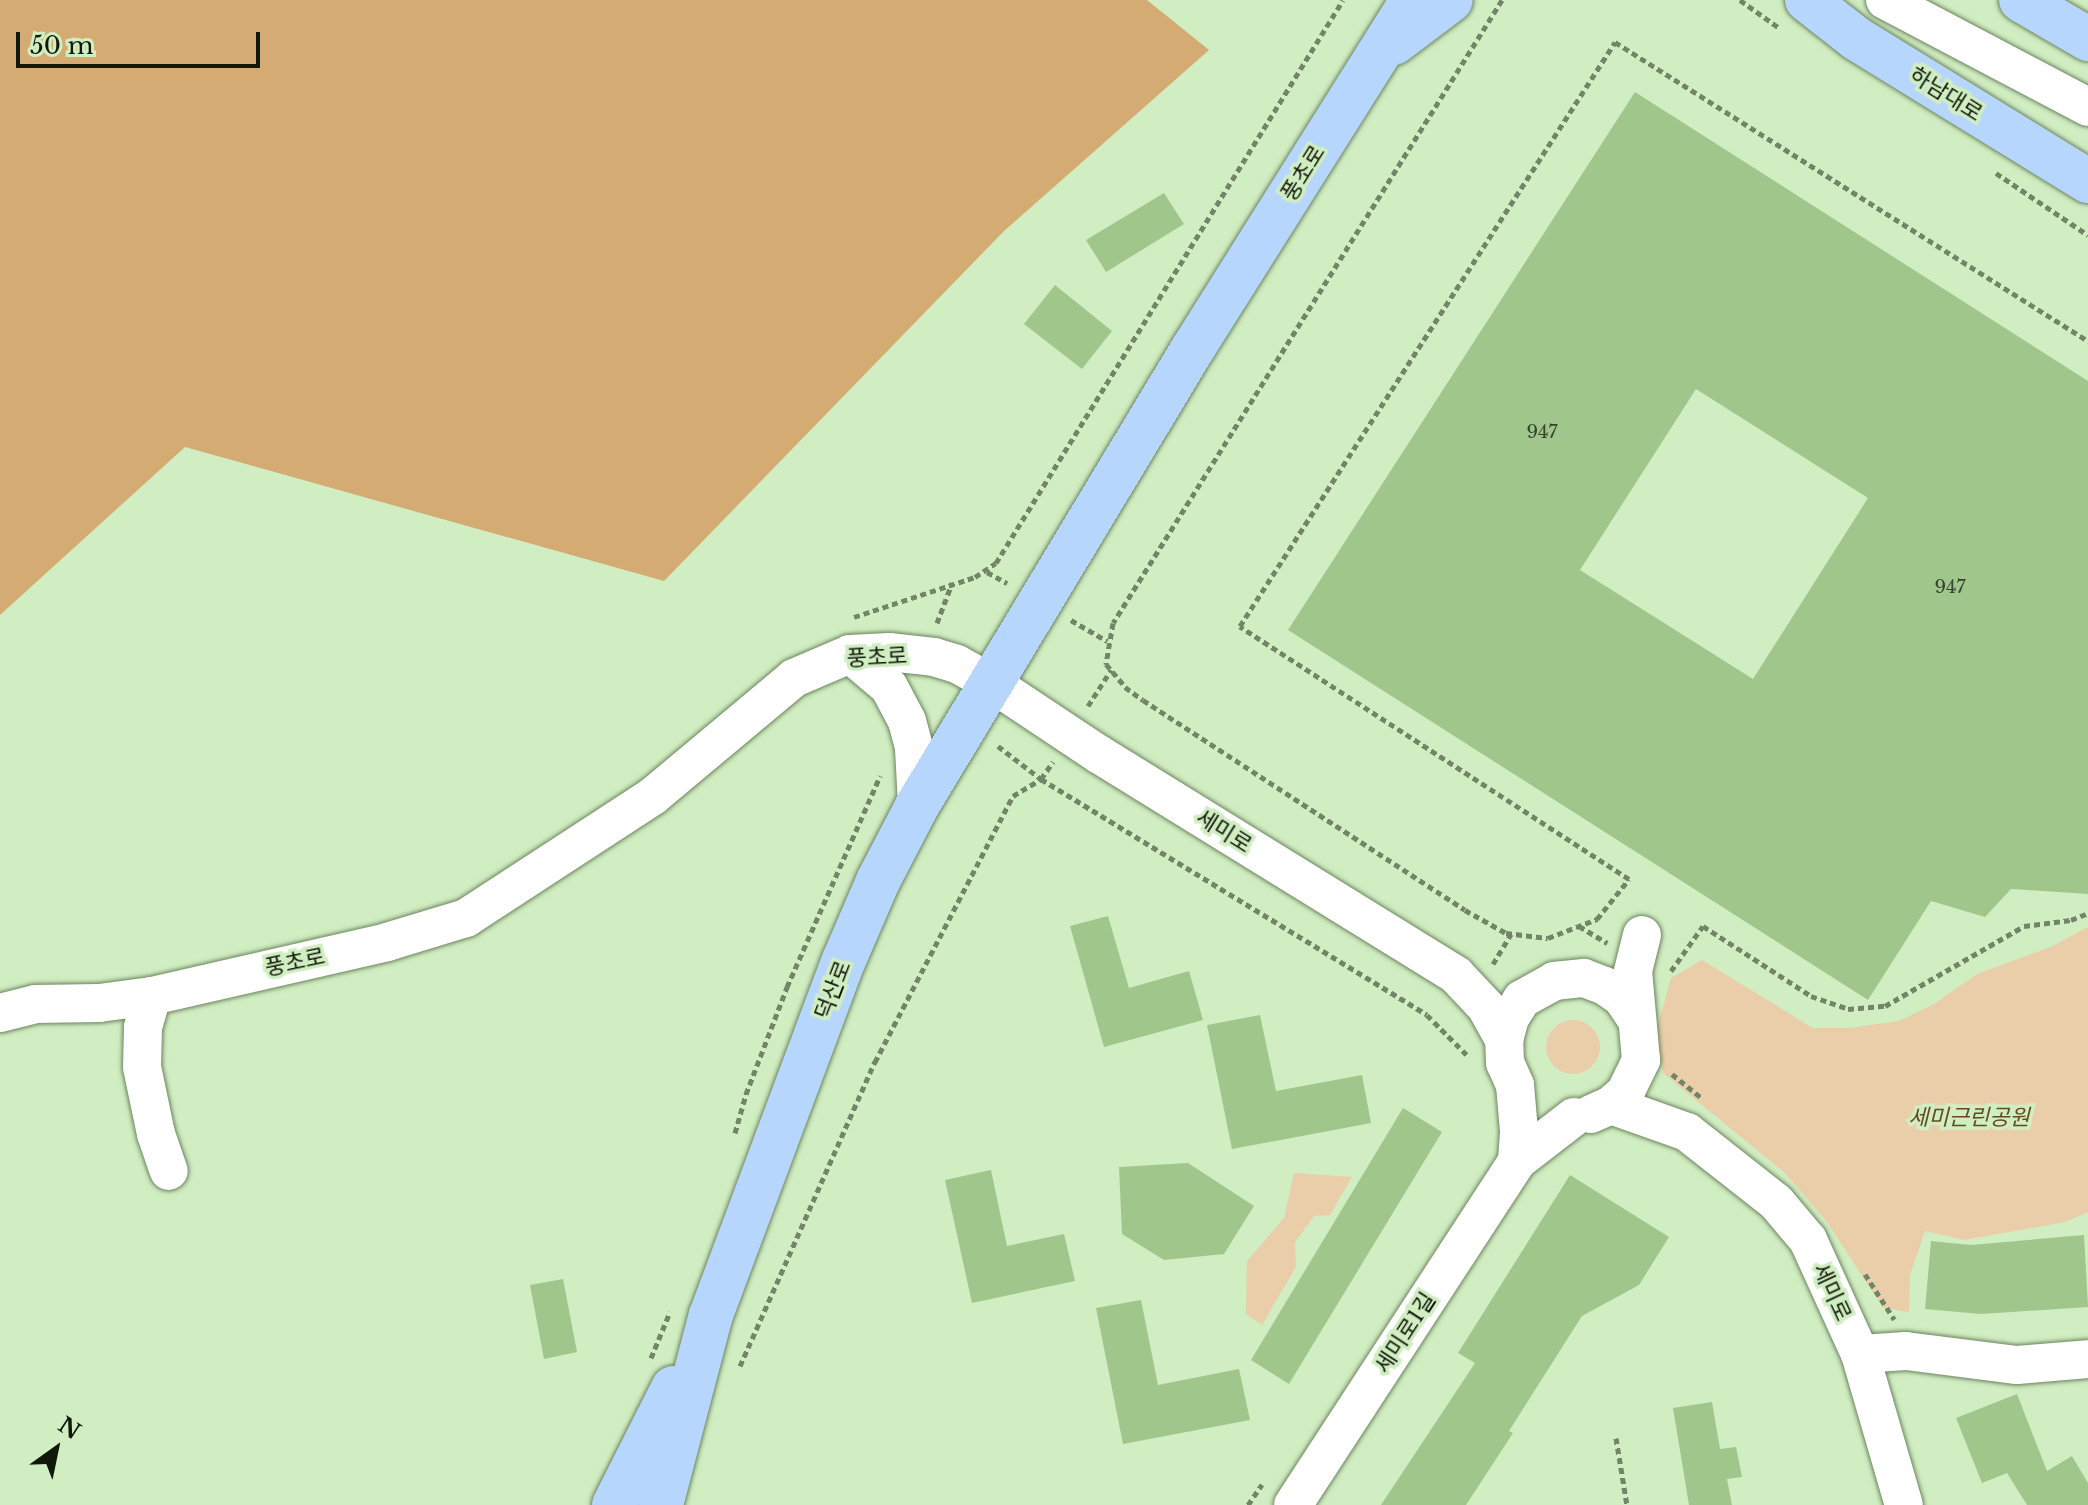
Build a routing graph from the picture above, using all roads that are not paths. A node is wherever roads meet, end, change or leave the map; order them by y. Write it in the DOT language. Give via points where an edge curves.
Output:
graph roads {
  1 [pos="1388,0"];
  2 [pos="1412,0"];
  3 [pos="1451,0"];
  4 [pos="1792,0"];
  5 [pos="1807,0"];
  6 [pos="1885,0"];
  7 [pos="1946,0"];
  8 [pos="2021,0"];
  9 [pos="1857,39"];
  10 [pos="2088,39"];
  11 [pos="1376,57"];
  12 [pos="2088,84"];
  13 [pos="2088,107"];
  14 [pos="2088,181"];
  15 [pos="850,654"];
  16 [pos="993,684"];
  17 [pos="917,806"];
  18 [pos="1456,975"];
  19 [pos="1584,978"];
  20 [pos="1540,986"];
  21 [pos="152,996"];
  22 [pos="0,1013"];
  23 [pos="1635,1017"];
  24 [pos="1504,1040"];
  25 [pos="1641,1060"];
  26 [pos="1515,1085"];
  27 [pos="1611,1105"];
  28 [pos="1574,1117"];
  29 [pos="1684,1129"];
  30 [pos="1517,1161"];
  31 [pos="169,1171"];
  32 [pos="711,1315"];
  33 [pos="1860,1354"];
  34 [pos="2088,1359"];
  35 [pos="614,1505"];
  36 [pos="661,1505"];
  37 [pos="1293,1505"];
  38 [pos="1904,1505"];
  1 -- 11 [label="street"];
  2 -- 11 [label="main road, 풍초로"];
  3 -- 11 [label="main road"];
  4 -- 9 [label="main road"];
  5 -- 9 [label="main road, 하남대로"];
  6 -- 13 [label="street"];
  7 -- 12 [label="street"];
  8 -- 10 [label="main road"];
  9 -- 14 [label="main road, 하남대로"];
  11 -- 16 [label="main road, 풍초로" via="1192,350"];
  15 -- 16 [label="street, 풍초로" via="934,657"];
  15 -- 17 [label="street" via="889,687 907,721"];
  15 -- 21 [label="street, 풍초로" via="794,678 653,796 466,918 387,942"];
  16 -- 17 [label="main road, 덕산로"];
  16 -- 18 [label="street, 세미로"];
  17 -- 32 [label="main road, 덕산로" via="844,960"];
  18 -- 20 [label="street" via="1499,986"];
  18 -- 24 [label="street" via="1486,1007"];
  19 -- 20 [label="street"];
  19 -- 23 [label="street" via="1615,993"];
  19 -- 23 [label="street" via="1615,960 1642,935 1633,971"];
  20 -- 24 [label="street" via="1522,999"];
  21 -- 22 [label="street, 풍초로" via="35,1004"];
  21 -- 31 [label="street" via="143,1027 142,1067"];
  23 -- 25 [label="street" via="1642,1038"];
  24 -- 26 [label="street" via="1505,1063"];
  25 -- 27 [label="street" via="1635,1078"];
  25 -- 29 [label="street"];
  26 -- 28 [label="street" via="1550,1113"];
  26 -- 30 [label="street"];
  27 -- 28 [label="street"];
  27 -- 29 [label="street"];
  28 -- 30 [label="street"];
  29 -- 33 [label="street, 세미로" via="1776,1202 1808,1240"];
  30 -- 37 [label="street, 세미로1길"];
  32 -- 35 [label="main road, 덕산로"];
  32 -- 36 [label="main road, 덕산로"];
  33 -- 34 [label="street" via="1906,1351 2017,1365"];
  33 -- 38 [label="street, 세미로"];
}
